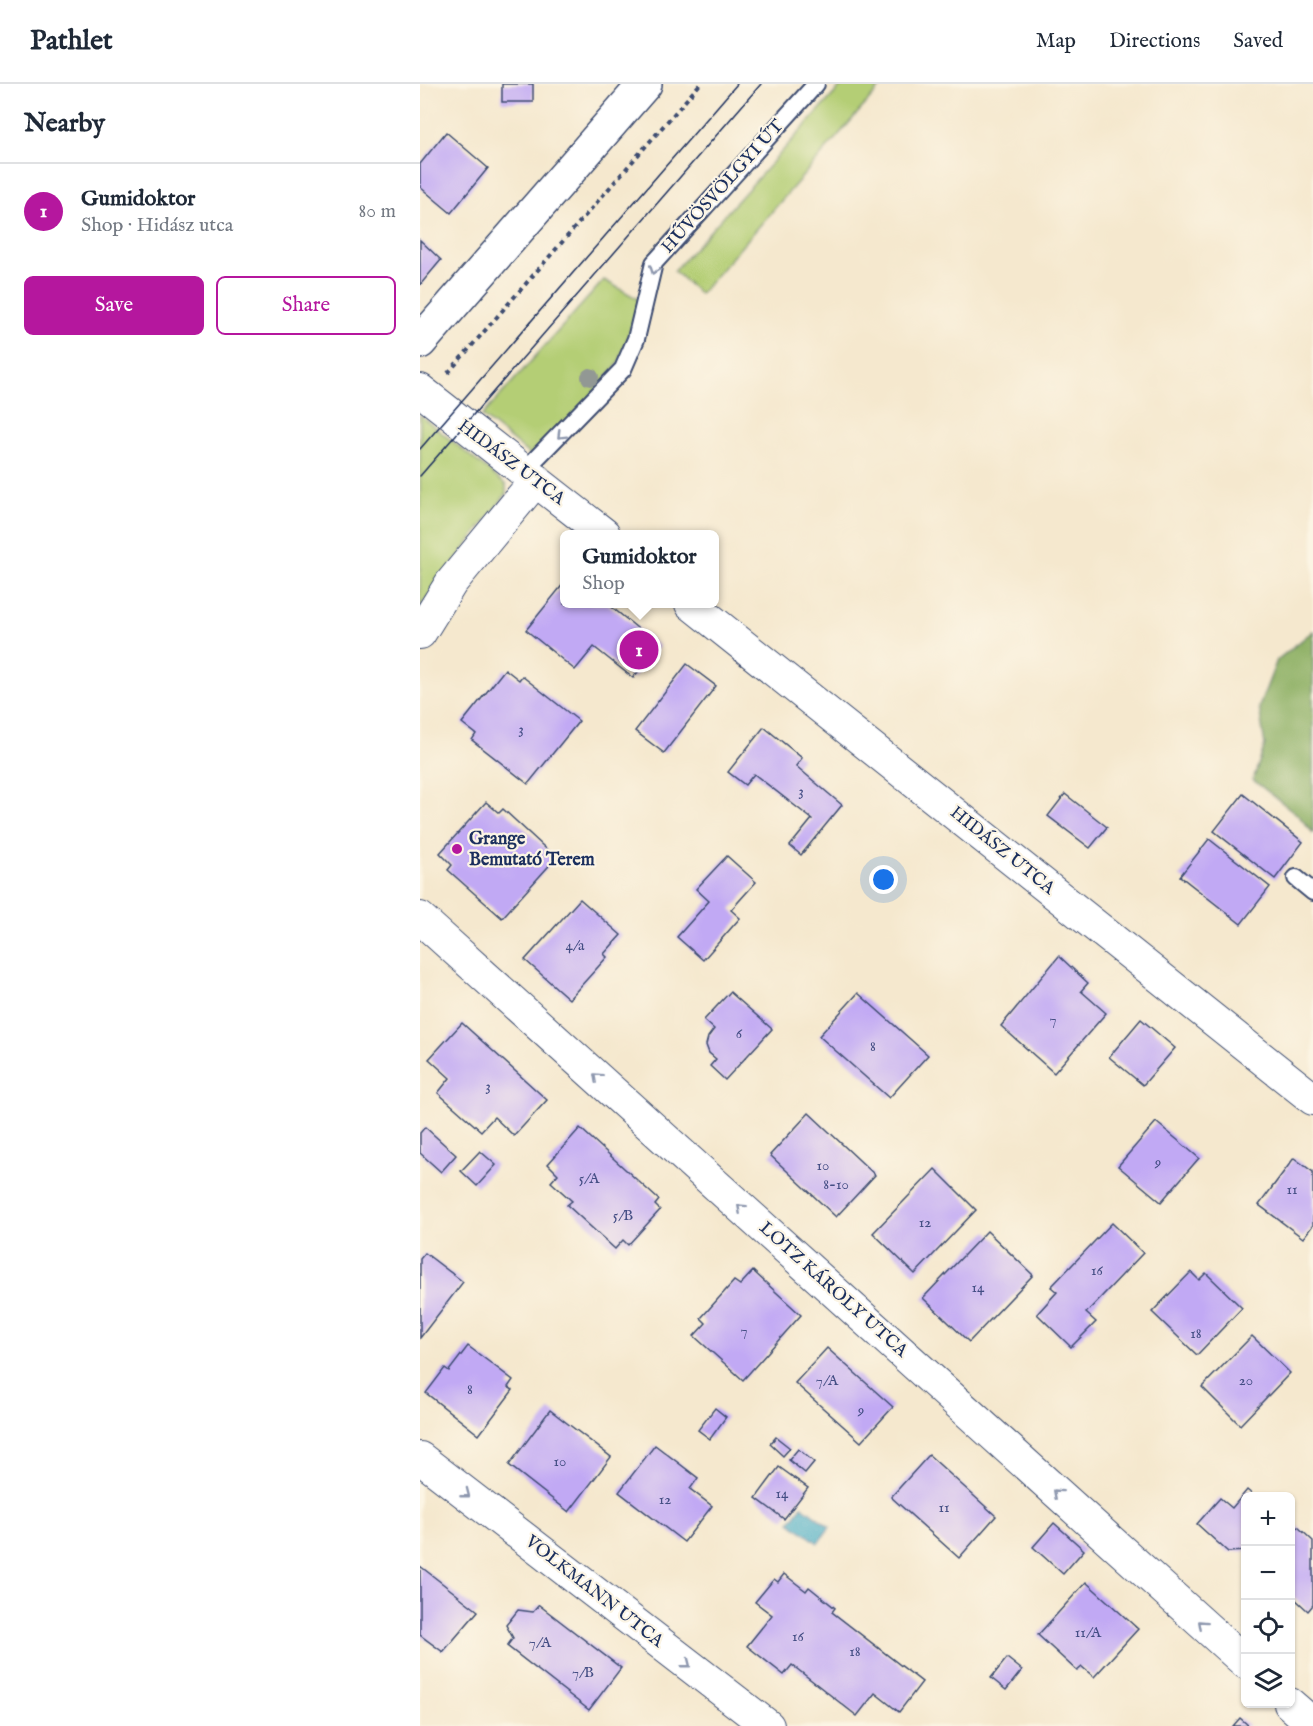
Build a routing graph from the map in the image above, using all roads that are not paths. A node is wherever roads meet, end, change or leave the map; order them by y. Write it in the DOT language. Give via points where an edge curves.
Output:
graph roads {
  1 [pos="645,84"];
  2 [pos="816,84"];
  3 [pos="420,342"];
  4 [pos="424,394"];
  5 [pos="530,476"];
  6 [pos="599,530"];
  7 [pos="697,608"];
  8 [pos="420,633"];
  9 [pos="1296,878"];
  10 [pos="1313,892"];
  11 [pos="420,918"];
  12 [pos="1313,1099"];
  13 [pos="420,1458"];
  14 [pos="1241,1660"];
  15 [pos="1295,1708"];
  16 [pos="1313,1724"];
  17 [pos="768,1726"];
  1 -- 3 [label="main road"];
  2 -- 5 [label="lane, HŰVÖSVÖLGYI ÚT, one-way" via="654,263 636,339 623,369"];
  4 -- 5 [label="street, HIDÁSZ UTCA"];
  5 -- 6 [label="street, HIDÁSZ UTCA"];
  5 -- 8 [label="street, HŰVÖSVÖLGYI ÚT" via="451,583"];
  7 -- 12 [label="street, HIDÁSZ UTCA"];
  9 -- 10 [label="lane"];
  14 -- 11 [label="street, LOTZ KÁROLY UTCA, one-way"];
  13 -- 17 [label="street, VOLKMANN UTCA, one-way"];
  15 -- 16 [label="street"];
}
